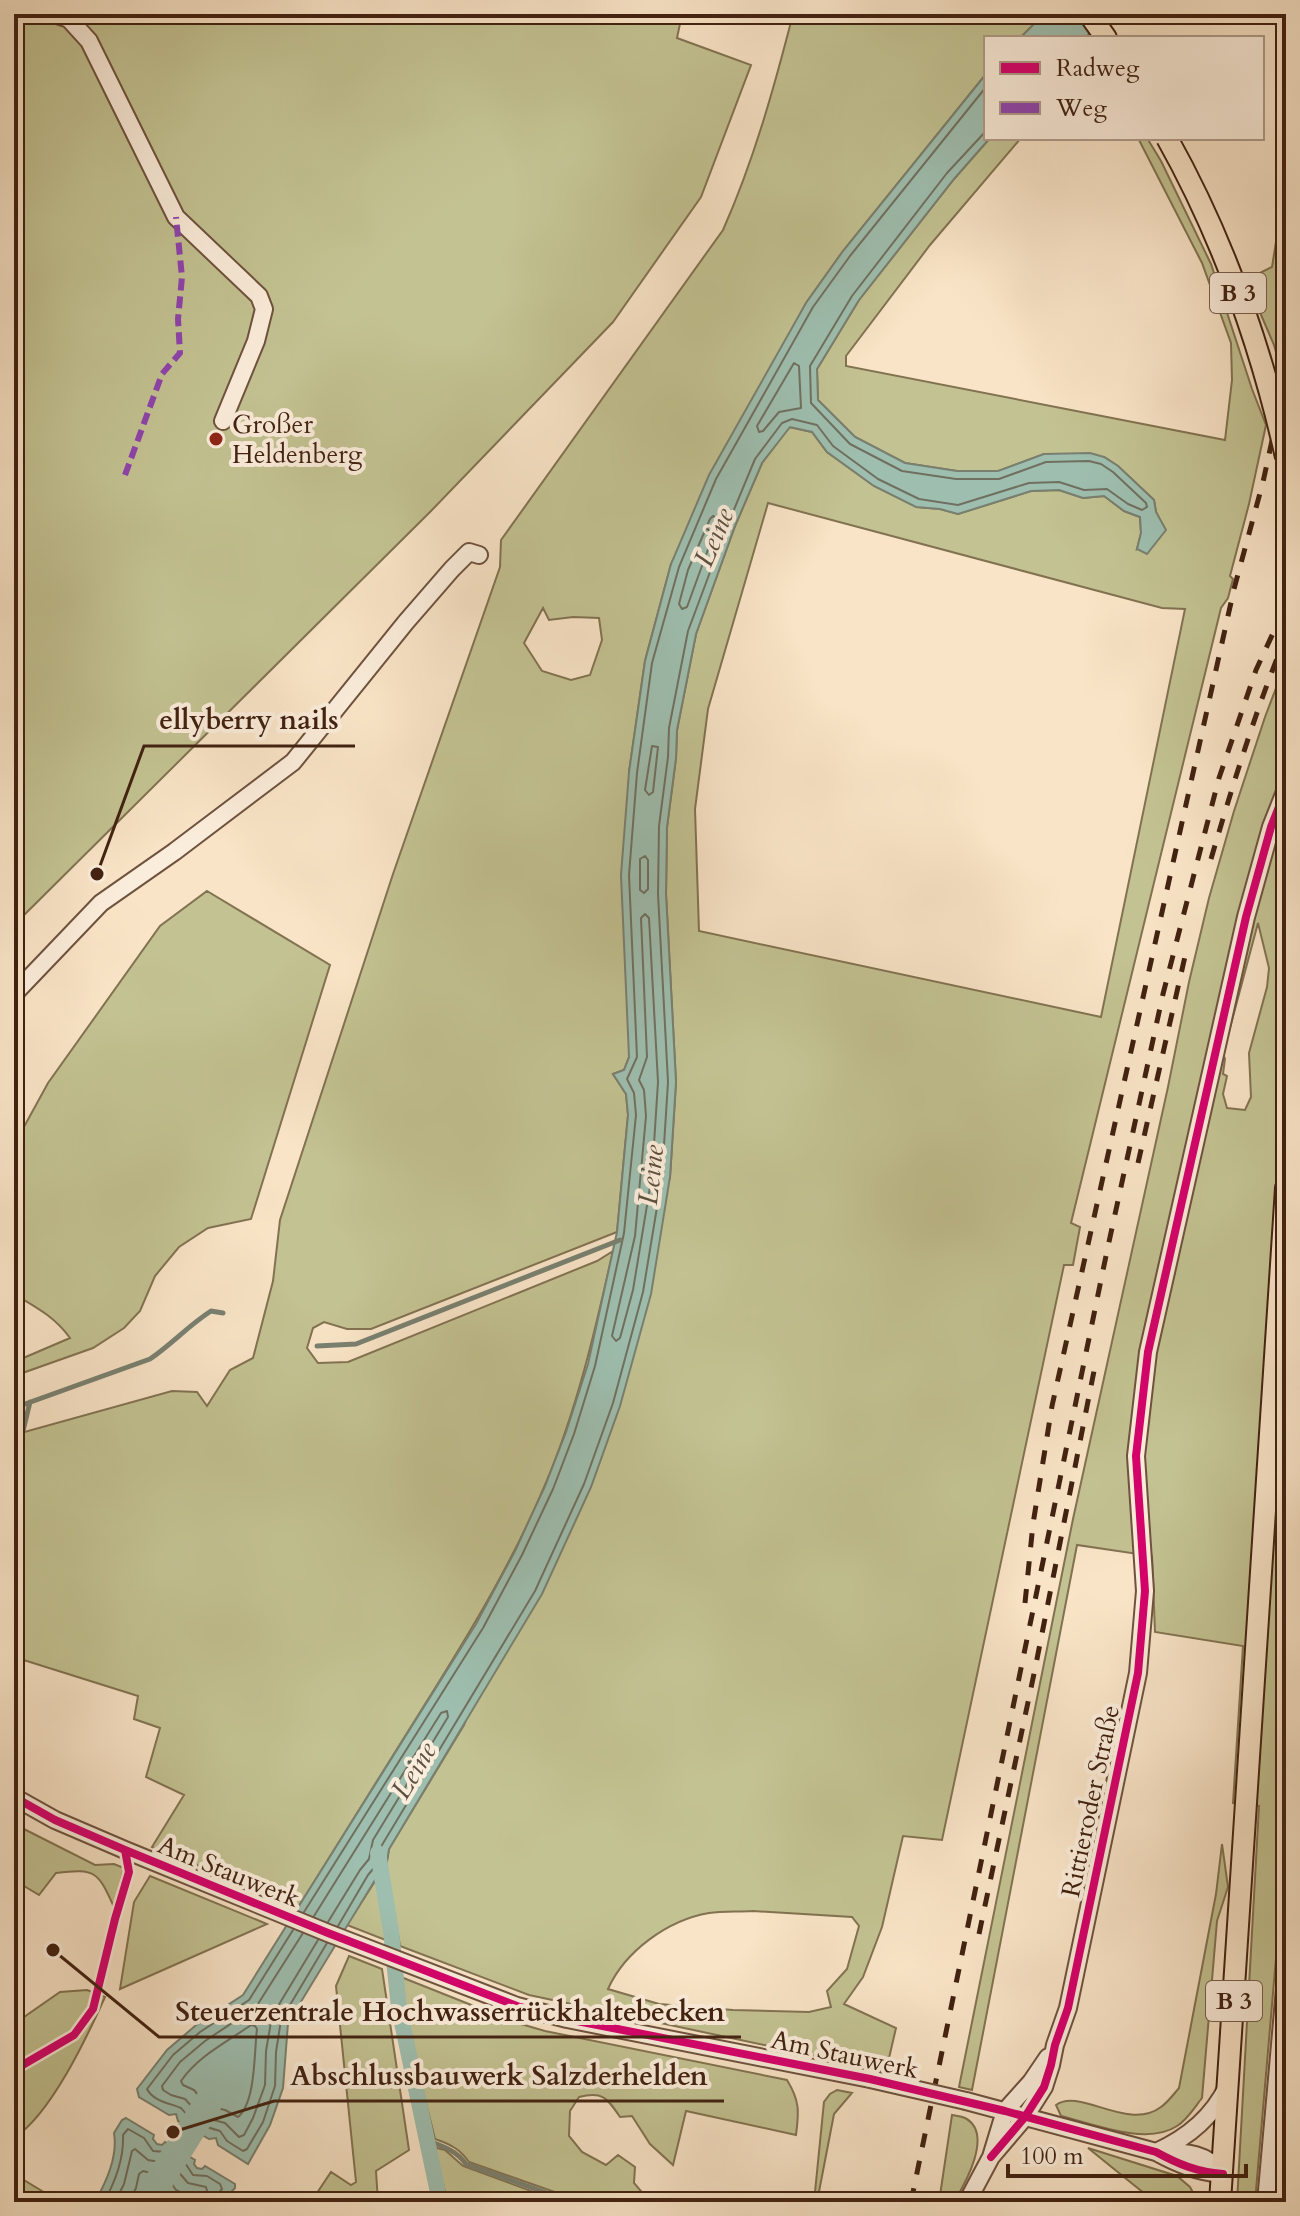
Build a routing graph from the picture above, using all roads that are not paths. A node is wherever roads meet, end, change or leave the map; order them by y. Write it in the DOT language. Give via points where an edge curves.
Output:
graph roads {
  1 [pos="54,14"];
  2 [pos="1089,14"];
  3 [pos="1105,36"];
  4 [pos="1168,140"];
  5 [pos="223,421"];
  6 [pos="1286,457"];
  7 [pos="479,555"];
  8 [pos="1286,789"];
  9 [pos="14,994"];
  10 [pos="1286,1188"];
  11 [pos="14,1797"];
  12 [pos="1286,1977"];
  13 [pos="1055,2045"];
  14 [pos="1230,2080"];
  15 [pos="1005,2111"];
  16 [pos="1025,2117"];
  17 [pos="1156,2152"];
  18 [pos="991,2157"];
  19 [pos="1223,2174"];
  20 [pos="967,2202"];
  21 [pos="1220,2202"];
  22 [pos="1266,2202"];
  1 -- 5 [label="street" via="69,19 89,41 176,217 259,296 264,309 256,341"];
  2 -- 3 [label="main road"];
  4 -- 6 [label="main road, B 3, bridge" via="1237,290"];
  7 -- 9 [label="street" via="469,552 452,569 293,762 101,903"];
  8 -- 13 [label="street, Rittieroder Straße" via="1246,917 1156,1310 1138,1425 1136,1484 1144,1567 1138,1673 1068,2008"];
  10 -- 14 [label="main road, B 3"];
  11 -- 15 [label="street, Am Stauwerk, bridge" via="146,1859 517,2006"];
  12 -- 22 [label="street"];
  13 -- 15 [label="street, Rittieroder Straße"];
  13 -- 16 [label="street, Rittieroder Straße" via="1044,2087"];
  14 -- 17 [label="street" via="1199,2125"];
  14 -- 19 [label="main road, B 3"];
  15 -- 16 [label="street, Am Stauwerk"];
  15 -- 18 [label="street"];
  16 -- 17 [label="street, Am Stauwerk"];
  16 -- 18 [label="street, Rittieroder Straße"];
  17 -- 19 [label="street, Am Stauwerk" via="1193,2153"];
  18 -- 20 [label="street"];
  19 -- 21 [label="main road, B 3"];
}
